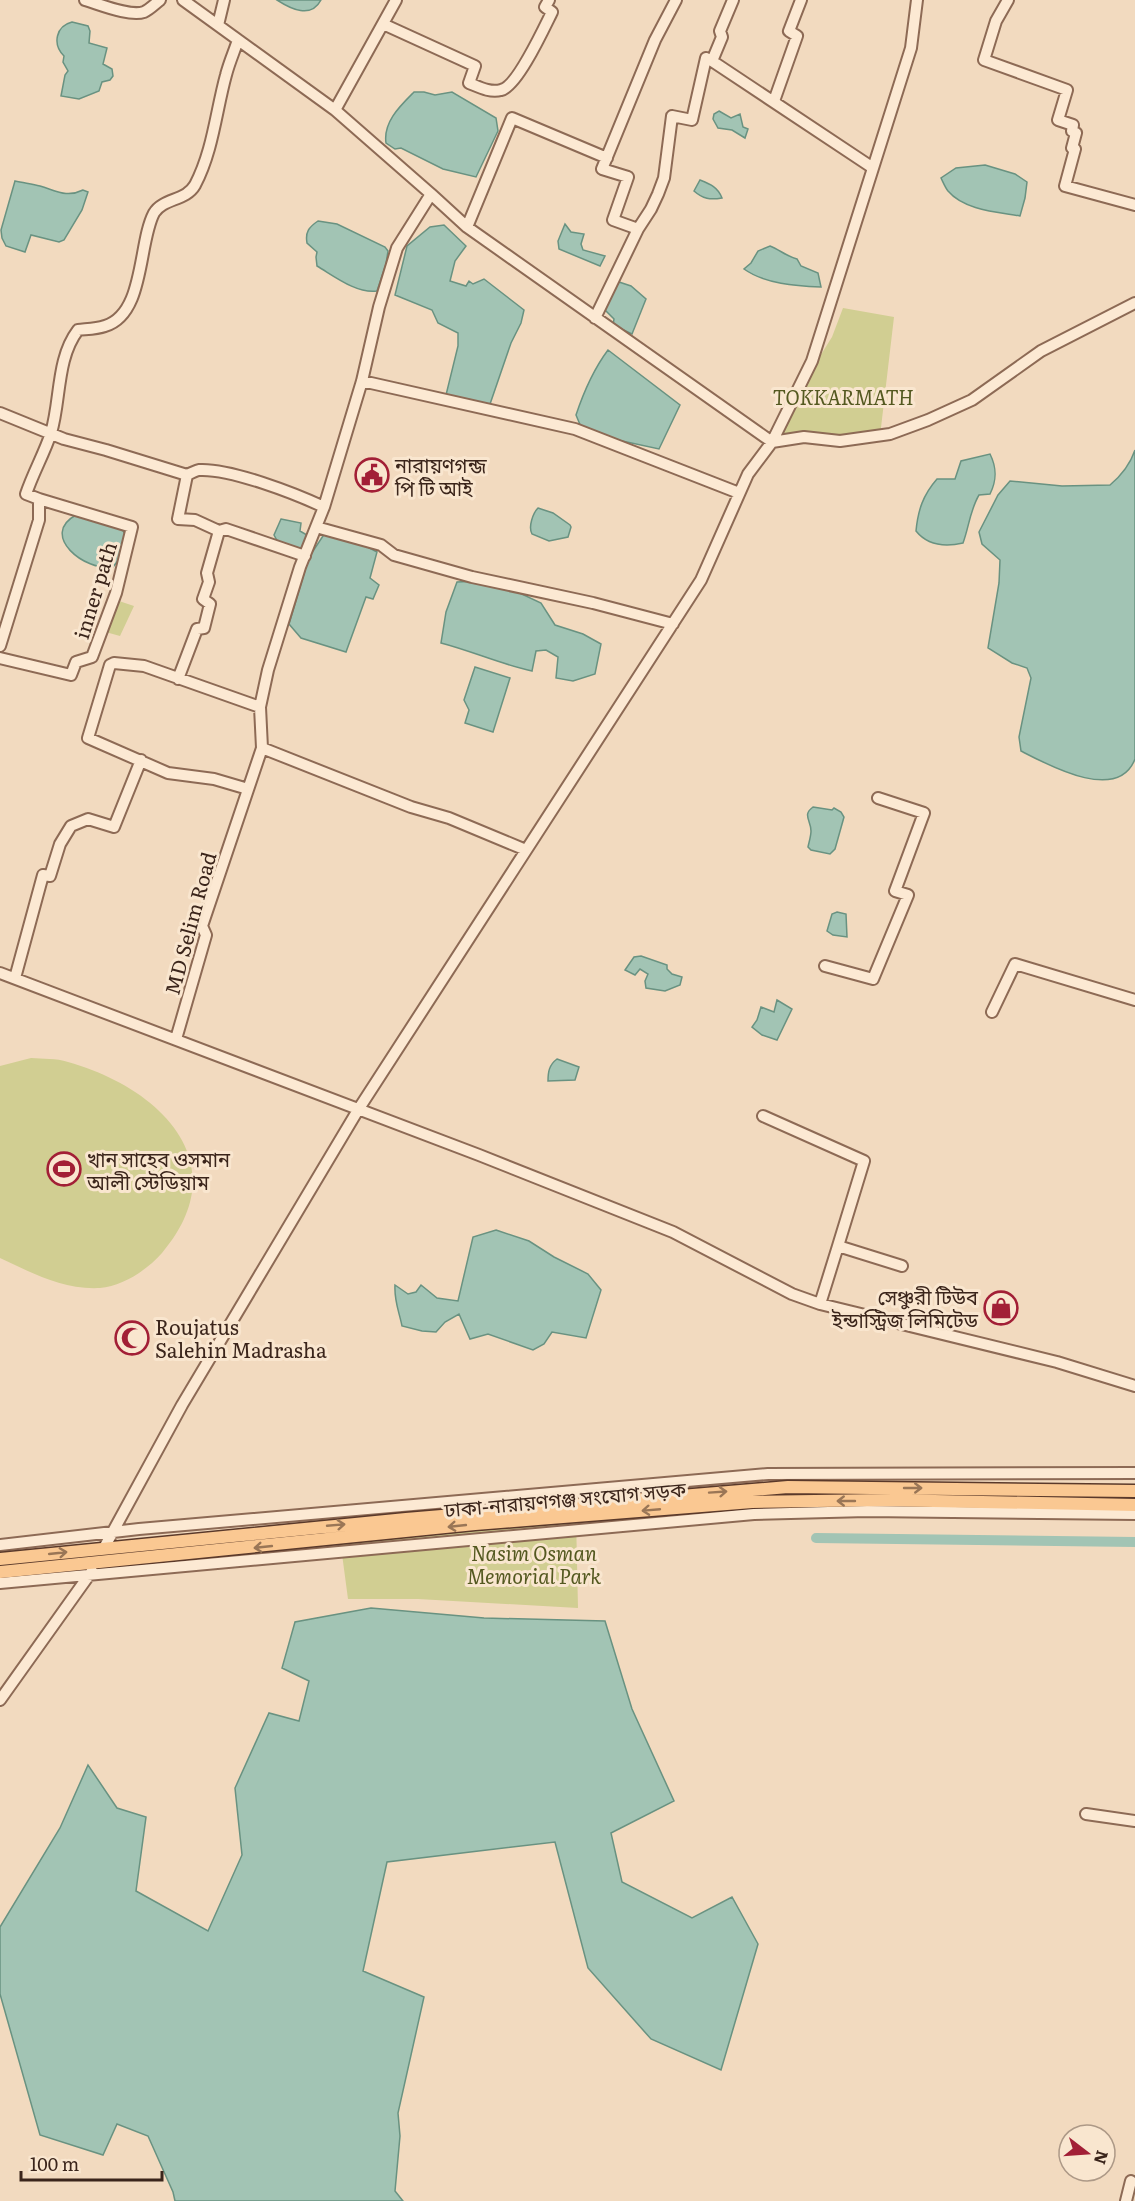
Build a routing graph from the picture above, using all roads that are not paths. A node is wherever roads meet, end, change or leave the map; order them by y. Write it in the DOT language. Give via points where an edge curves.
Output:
graph roads {
  1 [pos="85,0"];
  2 [pos="160,0"];
  3 [pos="183,0"];
  4 [pos="224,0"];
  5 [pos="396,0"];
  6 [pos="549,0"];
  7 [pos="675,0"];
  8 [pos="733,0"];
  9 [pos="801,0"];
  10 [pos="917,0"];
  11 [pos="1008,0"];
  12 [pos="383,24"];
  13 [pos="218,25"];
  14 [pos="238,40"];
  15 [pos="712,61"];
  16 [pos="774,101"];
  17 [pos="335,110"];
  18 [pos="607,158"];
  19 [pos="873,168"];
  20 [pos="431,194"];
  21 [pos="1135,206"];
  22 [pos="467,227"];
  23 [pos="638,229"];
  24 [pos="1135,303"];
  25 [pos="595,318"];
  26 [pos="362,381"];
  27 [pos="0,413"];
  28 [pos="50,434"];
  29 [pos="772,442"];
  30 [pos="187,475"];
  31 [pos="739,493"];
  32 [pos="39,499"];
  33 [pos="324,507"];
  34 [pos="316,527"];
  35 [pos="219,531"];
  36 [pos="304,556"];
  37 [pos="673,624"];
  38 [pos="0,646"];
  39 [pos="92,657"];
  40 [pos="0,658"];
  41 [pos="110,665"];
  42 [pos="178,679"];
  43 [pos="260,707"];
  44 [pos="262,748"];
  45 [pos="141,760"];
  46 [pos="248,789"];
  47 [pos="878,798"];
  48 [pos="526,850"];
  49 [pos="825,966"];
  50 [pos="0,973"];
  51 [pos="15,978"];
  52 [pos="1135,1000"];
  53 [pos="992,1012"];
  54 [pos="176,1039"];
  55 [pos="358,1110"];
  56 [pos="763,1116"];
  57 [pos="838,1246"];
  58 [pos="902,1266"];
  59 [pos="820,1304"];
  60 [pos="1135,1386"];
  61 [pos="1135,1473"];
  62 [pos="1135,1491"];
  63 [pos="1135,1504"];
  64 [pos="1135,1514"];
  65 [pos="112,1532"];
  66 [pos="0,1545"];
  67 [pos="104,1548"];
  68 [pos="0,1558"];
  69 [pos="93,1569"];
  70 [pos="0,1572"];
  71 [pos="0,1583"];
  72 [pos="0,1700"];
  73 [pos="1086,1814"];
  74 [pos="1135,1821"];
  75 [pos="1131,2181"];
  76 [pos="1126,2201"];
  1 -- 2 [label="street" via="136,13 145,12"];
  3 -- 13 [label="street"];
  4 -- 13 [label="street"];
  5 -- 12 [label="street"];
  6 -- 12 [label="street" via="545,7 552,12 514,82 500,91 469,83 475,66"];
  7 -- 18 [label="street"];
  8 -- 15 [label="street"];
  9 -- 16 [label="street" via="789,31 797,36"];
  10 -- 19 [label="street" via="911,48"];
  11 -- 21 [label="street" via="996,21 984,60 1067,90 1058,120 1073,125 1072,131 1076,133 1065,186"];
  12 -- 17 [label="street"];
  13 -- 14 [label="street"];
  14 -- 17 [label="street"];
  14 -- 28 [label="street" via="216,126 194,187 154,212 141,272 122,316 106,326 78,330 70,340"];
  15 -- 16 [label="street"];
  15 -- 23 [label="street" via="706,58 692,120 672,116 664,178"];
  16 -- 19 [label="street"];
  17 -- 20 [label="street"];
  18 -- 22 [label="street" via="512,118"];
  18 -- 23 [label="street" via="602,169 628,177 614,220"];
  19 -- 29 [label="street" via="812,361"];
  20 -- 22 [label="street"];
  20 -- 26 [label="street" via="397,248"];
  22 -- 25 [label="street"];
  23 -- 25 [label="street"];
  24 -- 29 [label="street" via="1041,351 972,400 928,420 890,434 850,440 804,437"];
  25 -- 29 [label="street"];
  26 -- 31 [label="street" via="575,429"];
  26 -- 33 [label="street"];
  27 -- 28 [label="street"];
  28 -- 30 [label="street"];
  28 -- 32 [label="street" via="26,494"];
  29 -- 31 [label="street"];
  30 -- 33 [label="street" via="197,470 220,472 298,494"];
  30 -- 35 [label="street" via="178,519 195,520"];
  31 -- 37 [label="street" via="701,580"];
  32 -- 38 [label="street" via="39,520"];
  32 -- 39 [label="street, inner path" via="132,527 116,593"];
  33 -- 34 [label="street"];
  34 -- 36 [label="street"];
  34 -- 37 [label="street" via="472,577"];
  35 -- 36 [label="street" via="226,529"];
  35 -- 42 [label="street" via="207,573 203,599 210,604 204,628 197,629"];
  36 -- 43 [label="street"];
  37 -- 48 [label="street"];
  39 -- 40 [label="street, inner path" via="76,662 71,675"];
  39 -- 41 [label="street"];
  41 -- 42 [label="street" via="144,666"];
  41 -- 45 [label="street" via="88,738"];
  42 -- 43 [label="street"];
  43 -- 44 [label="street"];
  44 -- 46 [label="street, MD Selim Road"];
  44 -- 48 [label="street"];
  45 -- 46 [label="street" via="168,773 214,779"];
  45 -- 51 [label="street" via="114,827 88,819 71,826 60,844 50,876 43,875"];
  46 -- 54 [label="street, MD Selim Road" via="202,926 206,935"];
  47 -- 49 [label="street" via="924,813 895,891 908,896 873,979"];
  48 -- 55 [label="street"];
  50 -- 51 [label="street"];
  51 -- 54 [label="street"];
  52 -- 53 [label="street" via="1015,964"];
  54 -- 55 [label="street"];
  55 -- 59 [label="street" via="673,1232 792,1294"];
  55 -- 65 [label="street" via="182,1405"];
  56 -- 57 [label="street" via="864,1161"];
  57 -- 58 [label="street"];
  57 -- 59 [label="street"];
  59 -- 60 [label="street" via="1057,1362"];
  61 -- 65 [label="street" via="768,1474"];
  67 -- 62 [label="main road, ঢাকা-নারায়ণগঞ্জ সংযোগ সড়ক, one-way" via="788,1487"];
  63 -- 69 [label="main road, ঢাকা-নারায়ণগঞ্জ সংযোগ সড়ক, one-way" via="752,1502 475,1524"];
  64 -- 69 [label="street" via="754,1514"];
  65 -- 66 [label="street"];
  65 -- 67 [label="street"];
  68 -- 67 [label="main road, ঢাকা-নারায়ণগঞ্জ সংযোগ সড়ক, one-way"];
  69 -- 70 [label="main road, ঢাকা-নারায়ণগঞ্জ সংযোগ সড়ক"];
  69 -- 71 [label="street"];
  69 -- 72 [label="street"];
  73 -- 74 [label="street"];
  75 -- 76 [label="street"];
}
